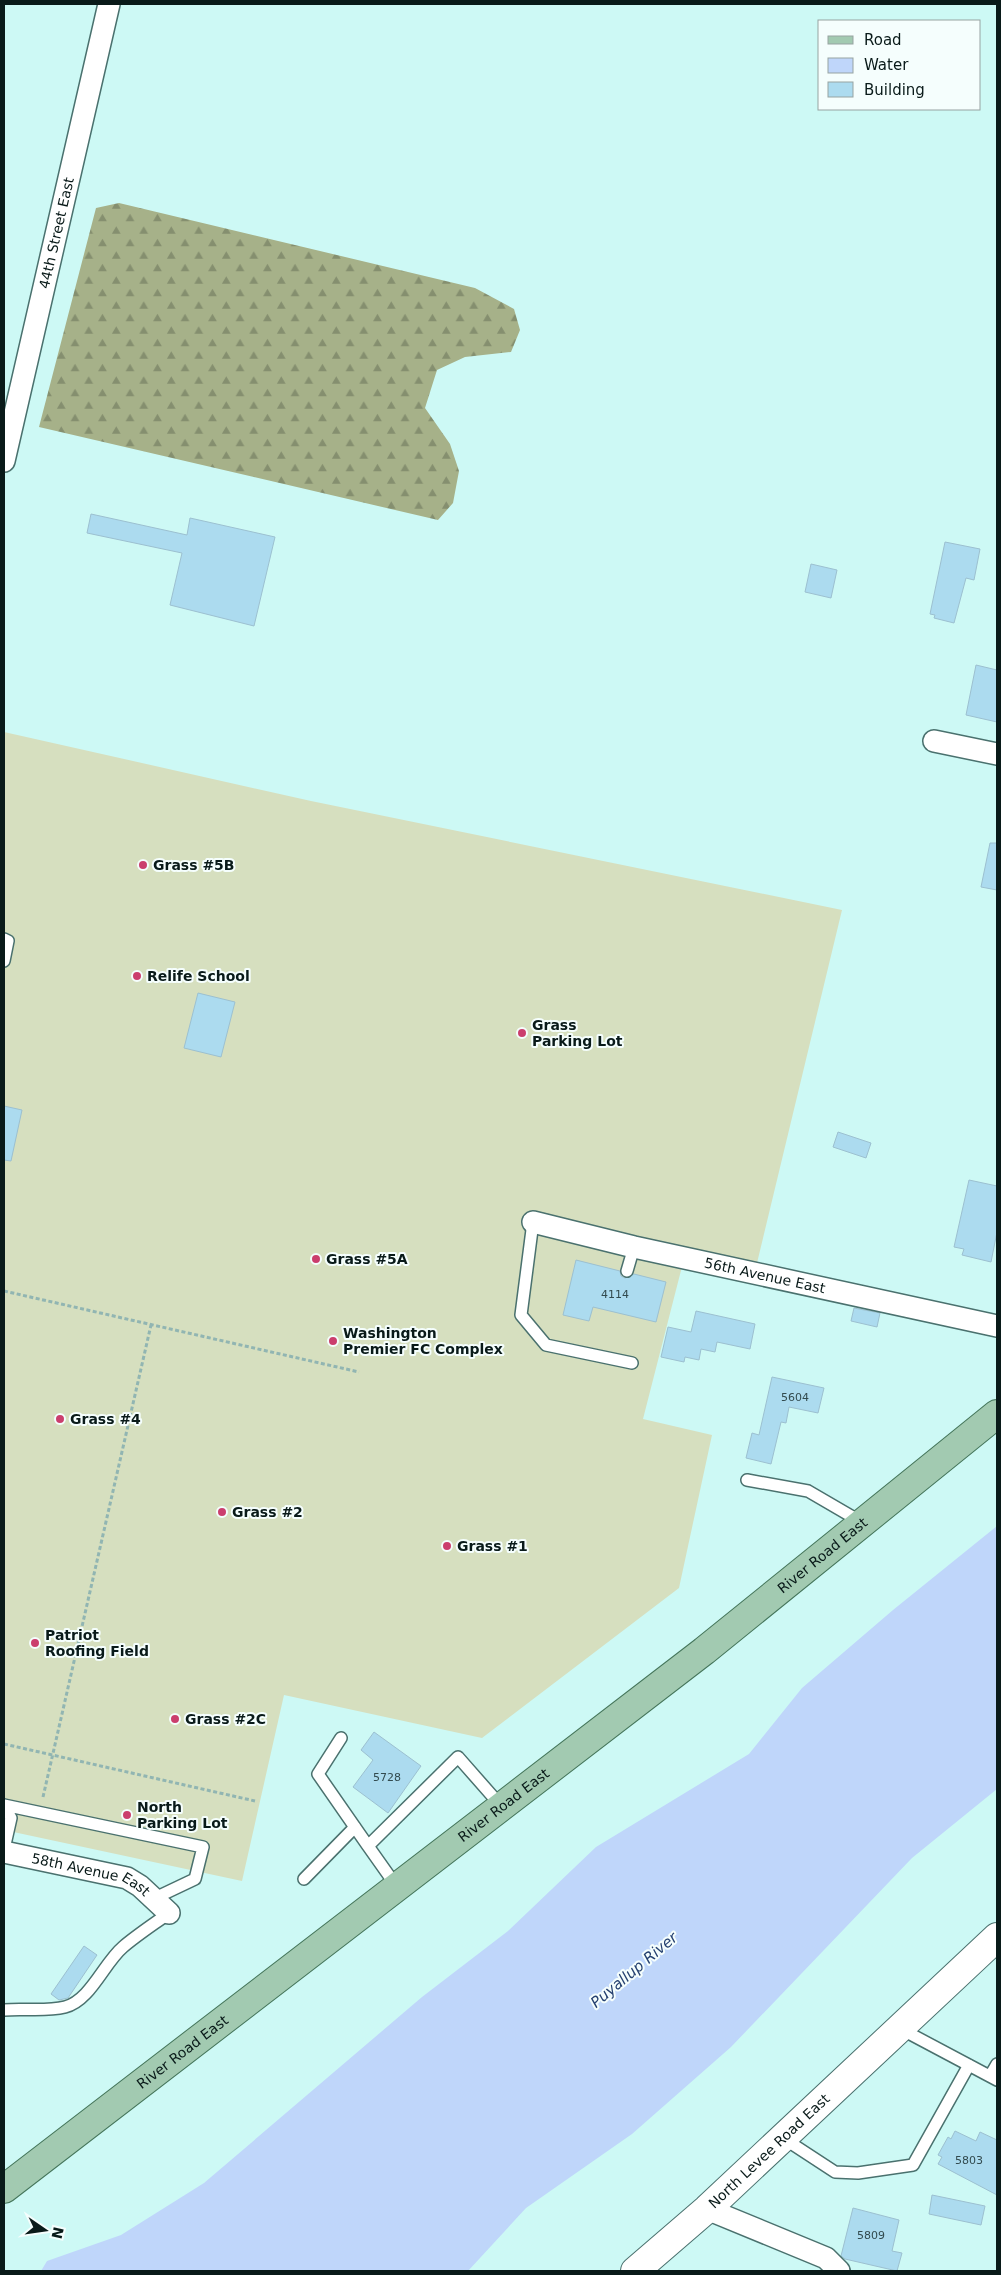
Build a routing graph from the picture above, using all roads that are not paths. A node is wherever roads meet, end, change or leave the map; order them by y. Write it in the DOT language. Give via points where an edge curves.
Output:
graph roads {
  1 [pos="109,4"];
  2 [pos="4,462"];
  3 [pos="934,741"];
  4 [pos="997,754"];
  5 [pos="4,939"];
  6 [pos="4,961"];
  7 [pos="532,1222"];
  8 [pos="634,1247"];
  9 [pos="627,1271"];
  10 [pos="997,1326"];
  11 [pos="632,1364"];
  12 [pos="997,1414"];
  13 [pos="747,1480"];
  14 [pos="863,1522"];
  15 [pos="341,1738"];
  16 [pos="4,1805"];
  17 [pos="502,1807"];
  18 [pos="355,1828"];
  19 [pos="368,1846"];
  20 [pos="4,1850"];
  21 [pos="304,1879"];
  22 [pos="396,1887"];
  23 [pos="162,1905"];
  24 [pos="997,1937"];
  25 [pos="4,2010"];
  26 [pos="899,2028"];
  27 [pos="997,2064"];
  28 [pos="969,2065"];
  29 [pos="994,2078"];
  30 [pos="783,2138"];
  31 [pos="4,2189"];
  32 [pos="707,2209"];
  33 [pos="635,2271"];
  34 [pos="840,2271"];
  1 -- 2 [label="street, 44th Street East"];
  3 -- 4 [label="street"];
  5 -- 6 [label="lane" via="8,941"];
  7 -- 8 [label="street, 56th Avenue East"];
  7 -- 11 [label="lane" via="521,1315 546,1344"];
  8 -- 9 [label="lane"];
  8 -- 10 [label="street, 56th Avenue East"];
  12 -- 14 [label="main road, River Road East"];
  13 -- 14 [label="lane" via="808,1491"];
  14 -- 17 [label="main road, River Road East" via="704,1651"];
  15 -- 18 [label="lane" via="318,1774"];
  16 -- 20 [label="lane" via="11,1818"];
  16 -- 23 [label="lane" via="203,1847 195,1879"];
  17 -- 19 [label="lane" via="458,1757"];
  17 -- 22 [label="main road, River Road East"];
  18 -- 19 [label="lane"];
  18 -- 21 [label="lane"];
  19 -- 22 [label="lane"];
  20 -- 23 [label="street, 58th Avenue East" via="127,1878"];
  22 -- 31 [label="main road, River Road East"];
  23 -- 25 [label="lane" via="77,2001 67,2007 50,2010"];
  24 -- 26 [label="street, North Levee Road East"];
  26 -- 28 [label="lane"];
  26 -- 30 [label="street, North Levee Road East"];
  27 -- 29 [label="lane"];
  28 -- 29 [label="lane"];
  28 -- 30 [label="lane" via="913,2165 858,2173 835,2172"];
  30 -- 32 [label="street, North Levee Road East"];
  32 -- 33 [label="street, North Levee Road East"];
  32 -- 34 [label="street" via="826,2258"];
}
